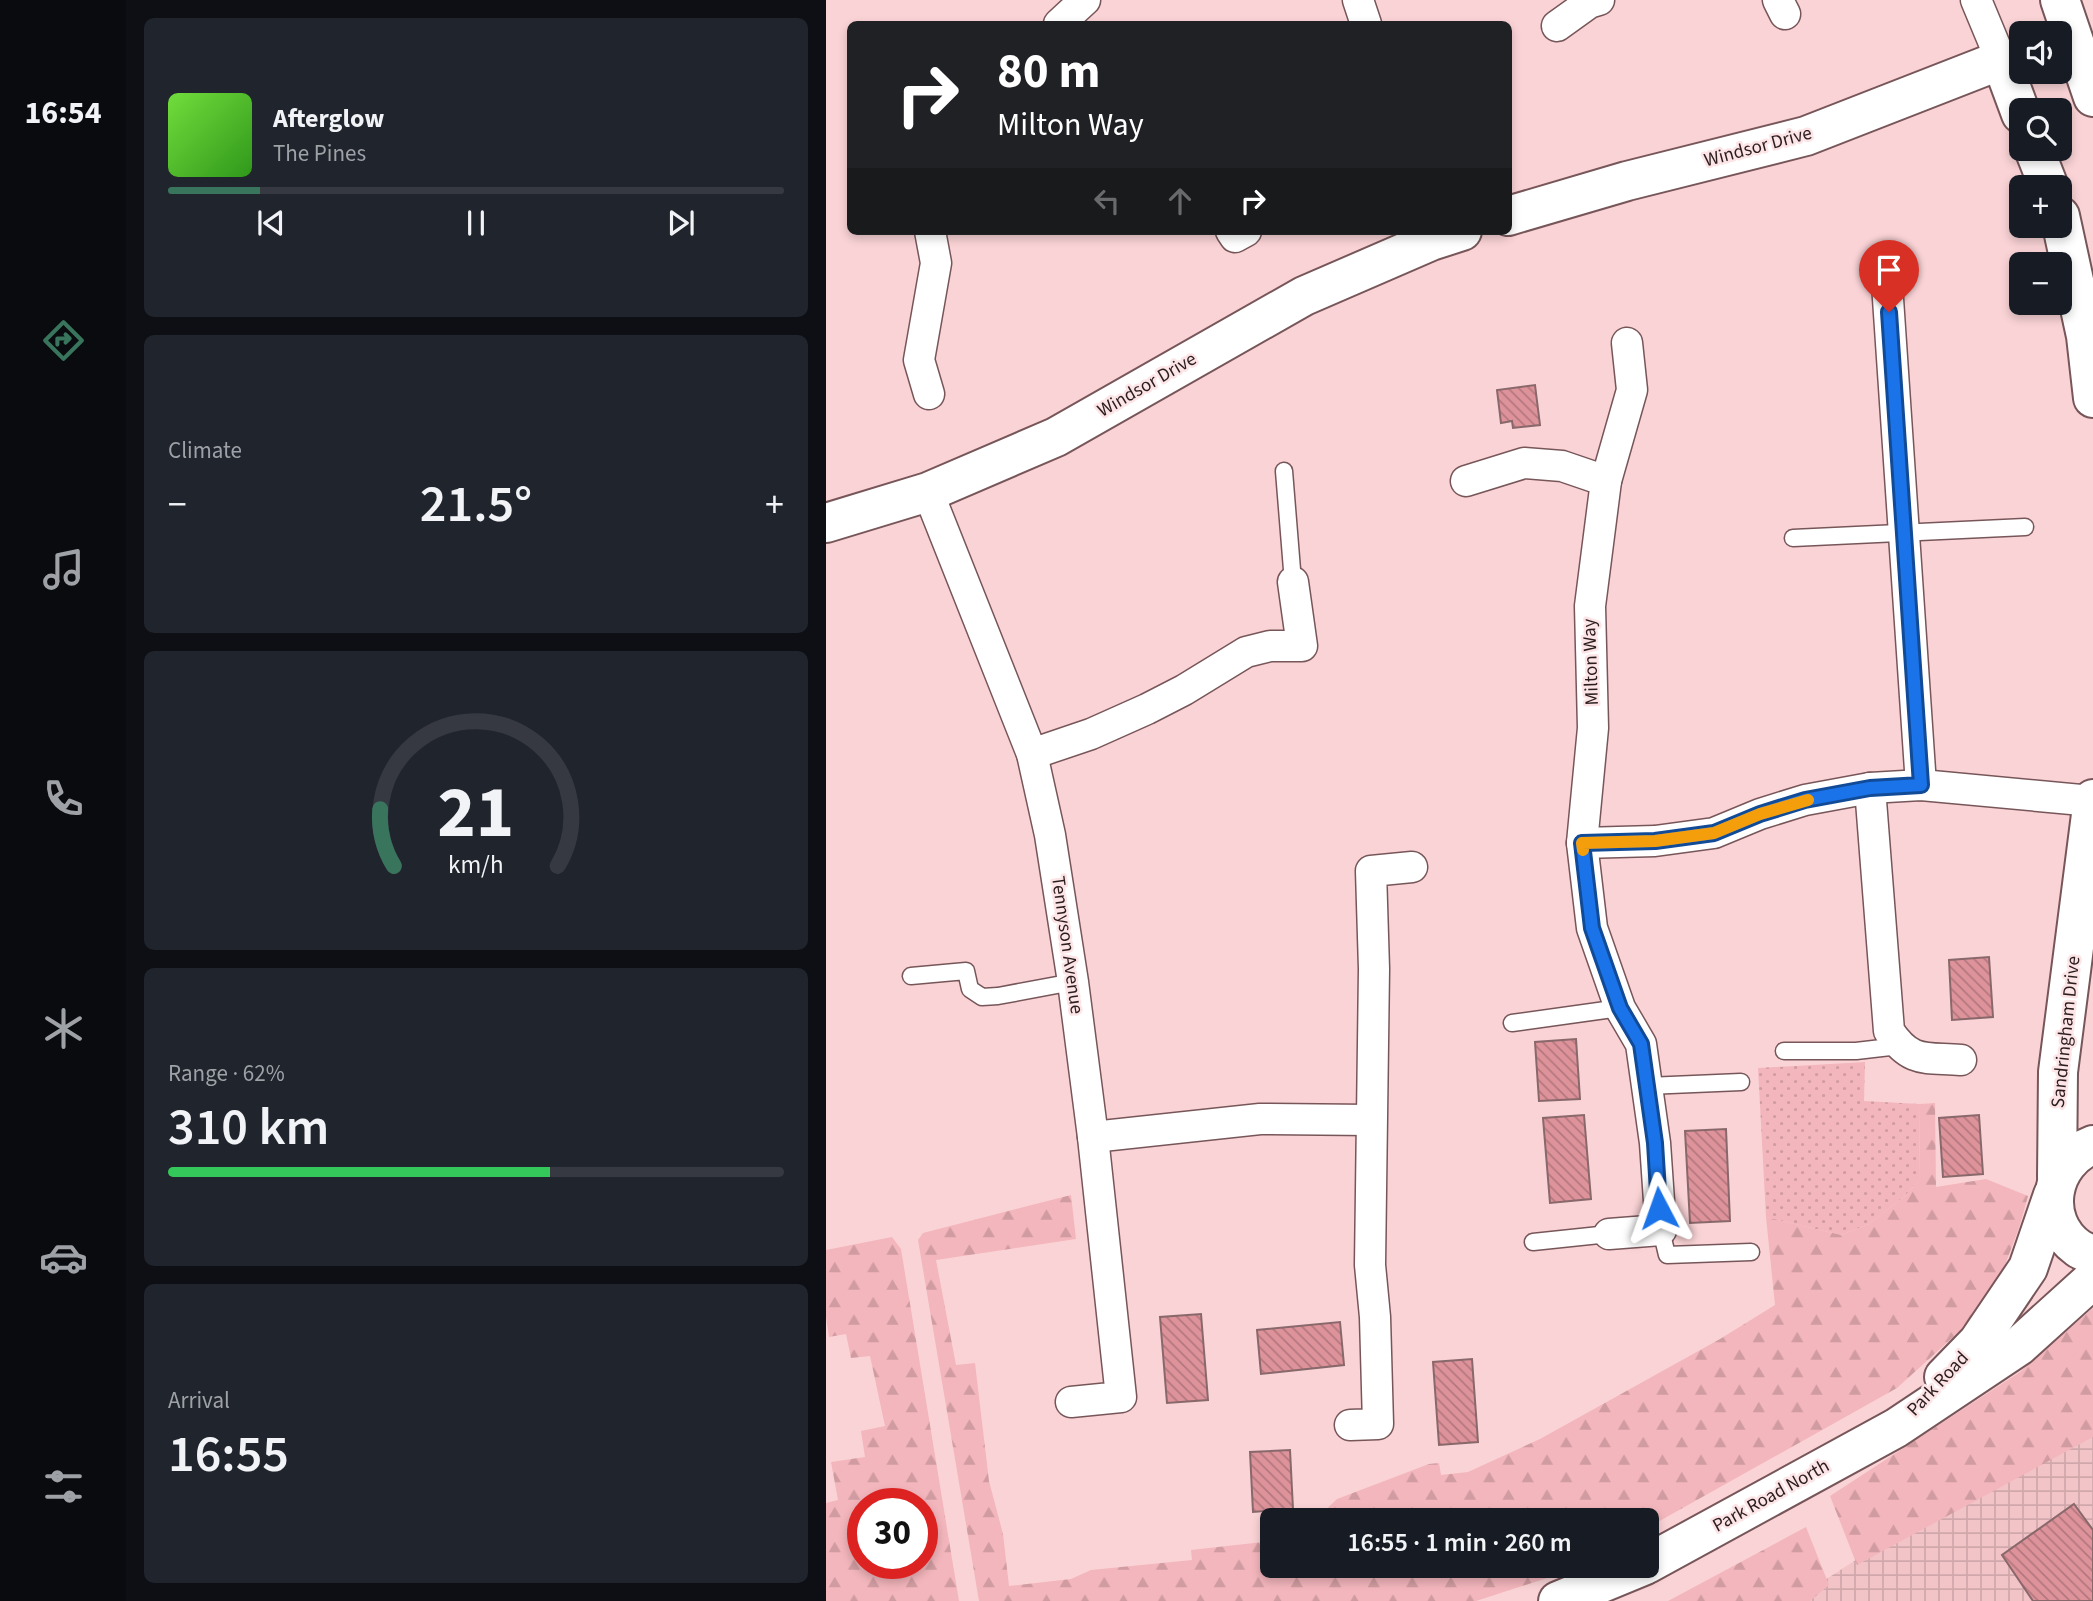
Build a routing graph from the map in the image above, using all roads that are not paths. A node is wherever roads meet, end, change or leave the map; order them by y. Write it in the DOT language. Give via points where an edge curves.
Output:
graph roads {
  1 [pos="1359,0"];
  2 [pos="1599,0"];
  3 [pos="1976,0"];
  4 [pos="2060,0"];
  5 [pos="1365,21"];
  6 [pos="1557,26"];
  7 [pos="2001,60"];
  8 [pos="2093,97"];
  9 [pos="2015,98"];
  10 [pos="1512,215"];
  11 [pos="931,235"];
  12 [pos="1438,235"];
  13 [pos="2065,238"];
  14 [pos="1887,284"];
  15 [pos="1627,342"];
  16 [pos="929,394"];
  17 [pos="2093,398"];
  18 [pos="1284,471"];
  19 [pos="1466,481"];
  20 [pos="1606,481"];
  21 [pos="928,492"];
  22 [pos="826,523"];
  23 [pos="2025,527"];
  24 [pos="1904,531"];
  25 [pos="1793,538"];
  26 [pos="1293,582"];
  27 [pos="1032,754"];
  28 [pos="1921,785"];
  29 [pos="1870,788"];
  30 [pos="2093,800"];
  31 [pos="1582,843"];
  32 [pos="1412,867"];
  33 [pos="2078,928"];
  34 [pos="911,976"];
  35 [pos="1073,982"];
  36 [pos="2093,1000"];
  37 [pos="1620,1008"];
  38 [pos="1512,1023"];
  39 [pos="1899,1046"];
  40 [pos="1784,1051"];
  41 [pos="1961,1060"];
  42 [pos="1741,1082"];
  43 [pos="1647,1086"];
  44 [pos="1370,1120"];
  45 [pos="1093,1137"];
  46 [pos="2093,1145"];
  47 [pos="2055,1186"];
  48 [pos="1661,1230"];
  49 [pos="1609,1234"];
  50 [pos="1533,1242"];
  51 [pos="1751,1251"];
  52 [pos="2093,1255"];
  53 [pos="2093,1279"];
  54 [pos="1070,1402"];
  55 [pos="1350,1425"];
  56 [pos="1896,1428"];
  57 [pos="1659,1557"];
  58 [pos="1614,1578"];
  59 [pos="1558,1601"];
  1 -- 5 [label="street"];
  2 -- 6 [label="street"];
  3 -- 7 [label="street"];
  4 -- 8 [label="street"];
  7 -- 9 [label="street"];
  7 -- 10 [label="street, Windsor Drive" via="1806,136"];
  11 -- 16 [label="street" via="936,263 919,360"];
  12 -- 21 [label="street, Windsor Drive" via="1304,296 1056,438"];
  13 -- 17 [label="street" via="2086,336"];
  14 -- 24 [label="street"];
  15 -- 20 [label="street, Milton Way" via="1632,390"];
  18 -- 26 [label="lane"];
  19 -- 20 [label="street" via="1524,463 1562,466"];
  20 -- 31 [label="street, Milton Way" via="1590,606 1593,728"];
  21 -- 22 [label="street, Windsor Drive"];
  21 -- 27 [label="street, Tennyson Avenue"];
  23 -- 24 [label="lane"];
  24 -- 25 [label="lane"];
  24 -- 28 [label="street"];
  26 -- 27 [label="street" via="1302,646 1246,652 1147,709"];
  27 -- 35 [label="street, Tennyson Avenue"];
  28 -- 29 [label="street"];
  28 -- 30 [label="street"];
  29 -- 31 [label="street" via="1805,800 1714,833 1655,841"];
  29 -- 39 [label="street" via="1889,1031"];
  30 -- 33 [label="street, Sandringham Drive"];
  31 -- 37 [label="street, Milton Way" via="1592,928"];
  32 -- 44 [label="street" via="1371,871"];
  33 -- 36 [label="street, Sandringham Drive"];
  33 -- 47 [label="street, Sandringham Drive" via="2057,1083"];
  34 -- 35 [label="lane" via="966,971 970,989 982,996"];
  35 -- 45 [label="street, Tennyson Avenue"];
  37 -- 38 [label="lane"];
  37 -- 43 [label="street, Milton Way" via="1641,1044"];
  39 -- 40 [label="lane"];
  39 -- 41 [label="street" via="1912,1056"];
  42 -- 43 [label="lane"];
  43 -- 48 [label="street, Milton Way"];
  44 -- 45 [label="street" via="1259,1119"];
  44 -- 55 [label="street" via="1370,1265 1378,1424"];
  45 -- 54 [label="street, Tennyson Avenue" via="1121,1397"];
  46 -- 47 [label="street" via="2068,1161"];
  47 -- 52 [label="street" via="2055,1216 2064,1234"];
  47 -- 56 [label="street, Park Road" via="2028,1268 1978,1342"];
  48 -- 49 [label="street"];
  48 -- 51 [label="lane" via="1667,1255"];
  49 -- 50 [label="lane"];
  53 -- 56 [label="street, Park Road" via="2019,1346"];
  56 -- 57 [label="street, Park Road North"];
  58 -- 59 [label="street, Park Road North"];
}
